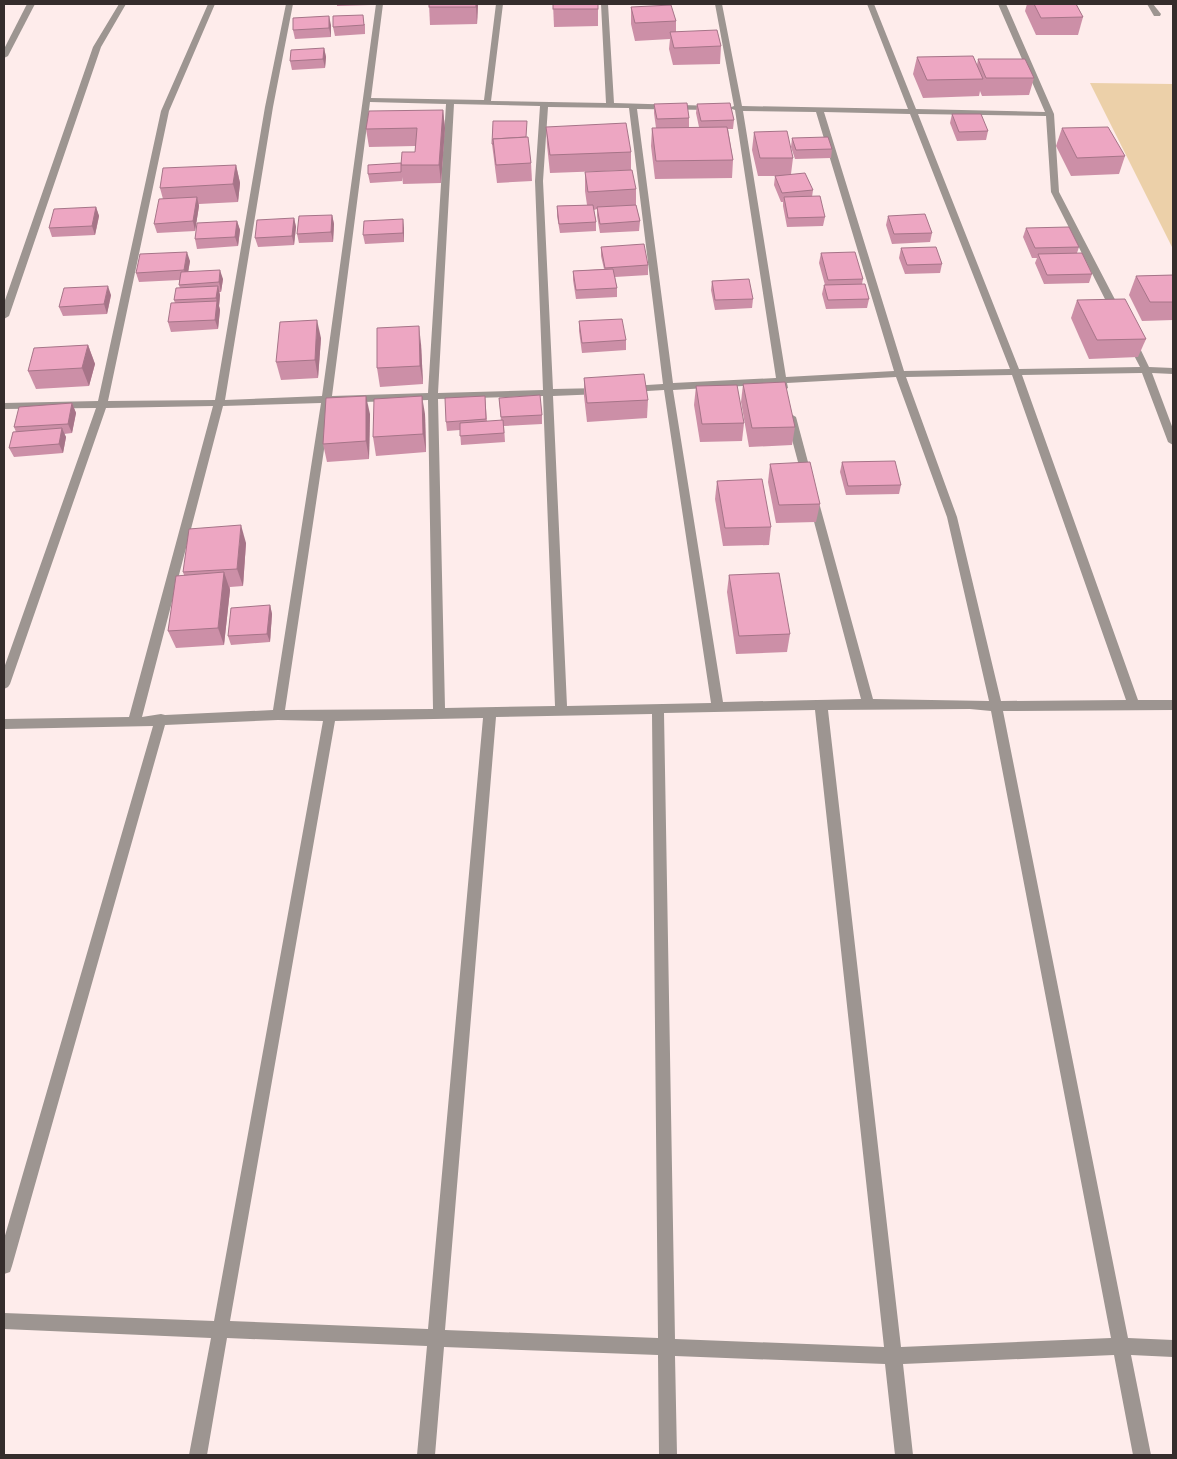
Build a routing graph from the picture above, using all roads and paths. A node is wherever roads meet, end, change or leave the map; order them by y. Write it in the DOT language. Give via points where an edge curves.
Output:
graph roads {
  1 [pos="31,4"];
  2 [pos="122,4"];
  3 [pos="210,4"];
  4 [pos="290,4"];
  5 [pos="379,4"];
  6 [pos="500,4"];
  7 [pos="604,4"];
  8 [pos="718,4"];
  9 [pos="871,4"];
  10 [pos="1002,4"];
  11 [pos="1150,4"];
  12 [pos="1157,14"];
  13 [pos="4,56"];
  14 [pos="366,100"];
  15 [pos="450,103"];
  16 [pos="487,104"];
  17 [pos="544,105"];
  18 [pos="610,106"];
  19 [pos="634,106"];
  20 [pos="739,108"];
  21 [pos="819,110"];
  22 [pos="913,112"];
  23 [pos="1050,114"];
  24 [pos="4,316"];
  25 [pos="1146,370"];
  26 [pos="1173,371"];
  27 [pos="1016,373"];
  28 [pos="900,374"];
  29 [pos="781,382"];
  30 [pos="668,387"];
  31 [pos="549,393"];
  32 [pos="433,397"];
  33 [pos="327,399"];
  34 [pos="219,403"];
  35 [pos="102,405"];
  36 [pos="4,406"];
  37 [pos="1173,442"];
  38 [pos="4,684"];
  39 [pos="868,704"];
  40 [pos="1133,704"];
  41 [pos="821,705"];
  42 [pos="1173,705"];
  43 [pos="996,706"];
  44 [pos="718,707"];
  45 [pos="658,709"];
  46 [pos="490,712"];
  47 [pos="561,712"];
  48 [pos="439,714"];
  49 [pos="278,715"];
  50 [pos="330,716"];
  51 [pos="161,719"];
  52 [pos="134,722"];
  53 [pos="4,724"];
  54 [pos="4,1266"];
  55 [pos="4,1322"];
  56 [pos="220,1330"];
  57 [pos="436,1338"];
  58 [pos="1120,1346"];
  59 [pos="666,1348"];
  60 [pos="1173,1348"];
  61 [pos="893,1356"];
  62 [pos="198,1455"];
  63 [pos="426,1455"];
  64 [pos="668,1455"];
  65 [pos="904,1455"];
  66 [pos="1142,1455"];
  1 -- 13 [label="street"];
  2 -- 24 [label="street" via="97,47"];
  3 -- 35 [label="street" via="165,111"];
  4 -- 34 [label="street" via="267,117"];
  5 -- 14 [label="street"];
  6 -- 16 [label="street"];
  7 -- 18 [label="street"];
  8 -- 20 [label="street"];
  9 -- 22 [label="street"];
  10 -- 23 [label="street"];
  11 -- 12 [label="street"];
  14 -- 15 [label="street"];
  14 -- 33 [label="street"];
  15 -- 16 [label="street"];
  15 -- 32 [label="street"];
  16 -- 17 [label="street"];
  17 -- 18 [label="street"];
  17 -- 31 [label="street" via="539,181"];
  18 -- 19 [label="street"];
  19 -- 20 [label="street"];
  19 -- 30 [label="street"];
  20 -- 21 [label="street"];
  20 -- 29 [label="street"];
  21 -- 22 [label="street"];
  21 -- 28 [label="street"];
  22 -- 23 [label="street"];
  22 -- 27 [label="street"];
  23 -- 25 [label="street" via="1055,192"];
  25 -- 26 [label="street"];
  25 -- 27 [label="street"];
  25 -- 37 [label="street"];
  27 -- 28 [label="street"];
  27 -- 40 [label="street"];
  28 -- 29 [label="street"];
  28 -- 43 [label="street" via="952,517"];
  29 -- 30 [label="street"];
  29 -- 39 [label="street"];
  30 -- 31 [label="street"];
  30 -- 44 [label="street"];
  31 -- 32 [label="street"];
  31 -- 47 [label="street"];
  32 -- 33 [label="street"];
  32 -- 48 [label="street"];
  33 -- 34 [label="street"];
  33 -- 49 [label="street"];
  34 -- 35 [label="street"];
  34 -- 52 [label="street"];
  35 -- 36 [label="street"];
  35 -- 38 [label="street"];
  39 -- 41 [label="street"];
  39 -- 43 [label="street"];
  40 -- 42 [label="street"];
  40 -- 43 [label="street"];
  41 -- 44 [label="street"];
  41 -- 61 [label="street"];
  43 -- 58 [label="street"];
  44 -- 45 [label="street"];
  45 -- 47 [label="street"];
  45 -- 59 [label="street"];
  46 -- 47 [label="street"];
  46 -- 48 [label="street"];
  46 -- 57 [label="street"];
  48 -- 50 [label="street"];
  49 -- 50 [label="street"];
  49 -- 51 [label="street"];
  50 -- 56 [label="street"];
  51 -- 52 [label="street"];
  51 -- 54 [label="street"];
  52 -- 53 [label="street"];
  55 -- 56 [label="street"];
  56 -- 57 [label="street"];
  56 -- 62 [label="street"];
  57 -- 59 [label="street"];
  57 -- 63 [label="street"];
  58 -- 60 [label="street"];
  58 -- 61 [label="street"];
  58 -- 66 [label="street"];
  59 -- 61 [label="street"];
  59 -- 64 [label="street"];
  61 -- 65 [label="street"];
}
